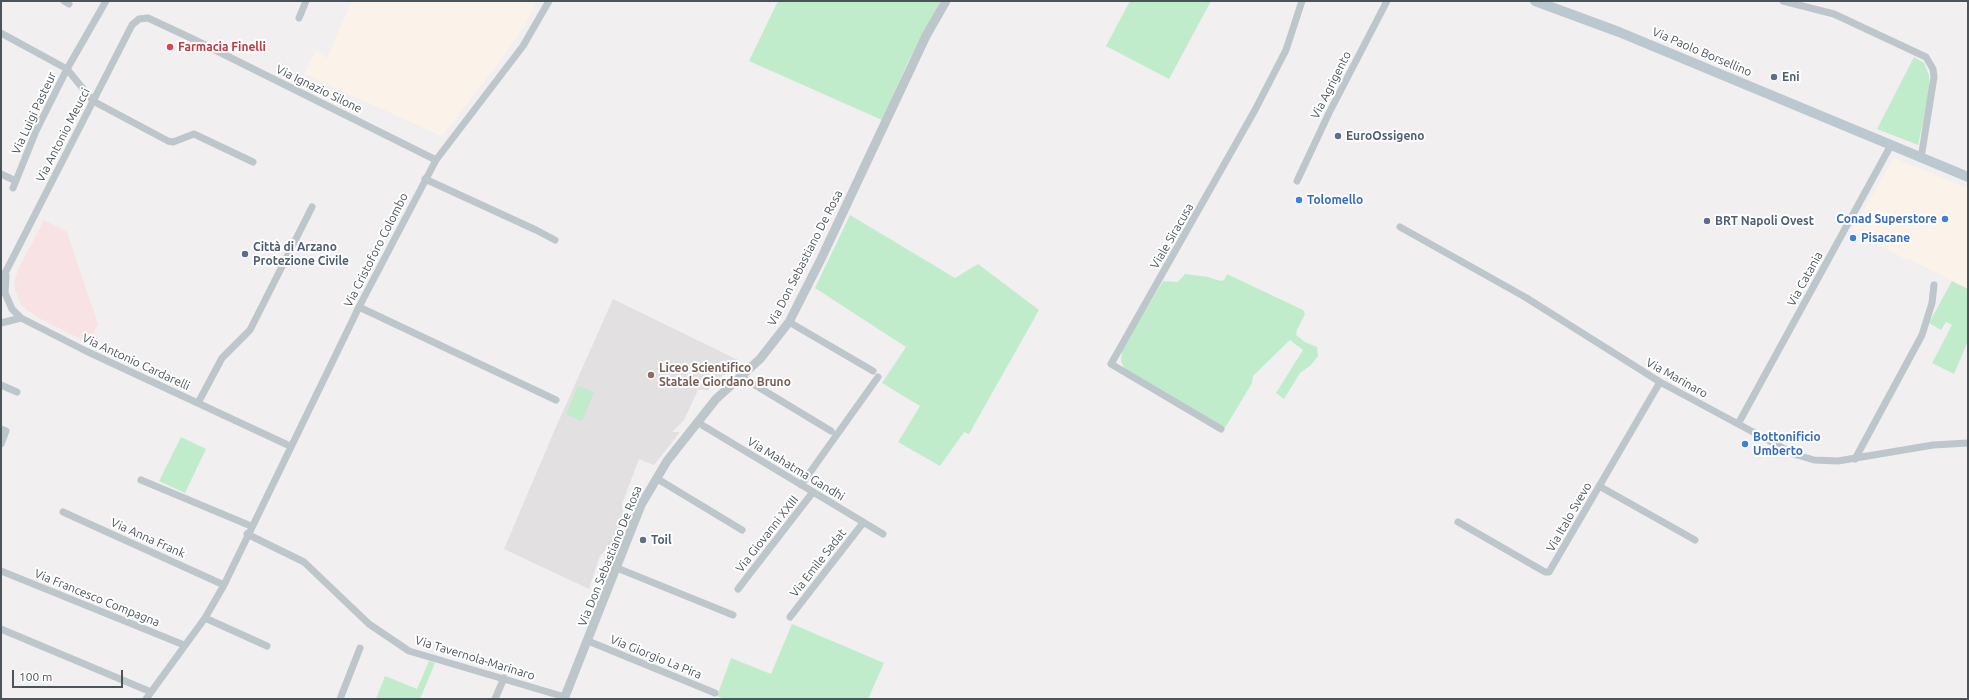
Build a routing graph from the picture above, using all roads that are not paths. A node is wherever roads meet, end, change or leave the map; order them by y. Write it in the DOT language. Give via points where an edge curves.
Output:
graph roads {
  1 [pos="106,1"];
  2 [pos="306,1"];
  3 [pos="549,1"];
  4 [pos="946,1"];
  5 [pos="1302,1"];
  6 [pos="1387,1"];
  7 [pos="1535,1"];
  8 [pos="1782,1"];
  9 [pos="148,18"];
  10 [pos="299,18"];
  11 [pos="1,33"];
  12 [pos="67,69"];
  13 [pos="93,101"];
  14 [pos="1891,145"];
  15 [pos="1921,158"];
  16 [pos="436,160"];
  17 [pos="253,162"];
  18 [pos="1,174"];
  19 [pos="1968,177"];
  20 [pos="425,179"];
  21 [pos="1297,181"];
  22 [pos="312,206"];
  23 [pos="1400,227"];
  24 [pos="555,240"];
  25 [pos="6,270"];
  26 [pos="1,281"];
  27 [pos="1934,285"];
  28 [pos="359,307"];
  29 [pos="21,318"];
  30 [pos="789,322"];
  31 [pos="1,323"];
  32 [pos="873,371"];
  33 [pos="740,376"];
  34 [pos="878,377"];
  35 [pos="1660,382"];
  36 [pos="1,385"];
  37 [pos="17,392"];
  38 [pos="556,400"];
  39 [pos="198,403"];
  40 [pos="697,422"];
  41 [pos="1738,424"];
  42 [pos="1,429"];
  43 [pos="1221,430"];
  44 [pos="831,431"];
  45 [pos="1968,443"];
  46 [pos="1,444"];
  47 [pos="290,446"];
  48 [pos="1855,459"];
  49 [pos="656,478"];
  50 [pos="141,480"];
  51 [pos="800,485"];
  52 [pos="1599,486"];
  53 [pos="813,492"];
  54 [pos="63,512"];
  55 [pos="1458,522"];
  56 [pos="864,523"];
  57 [pos="251,526"];
  58 [pos="742,530"];
  59 [pos="247,534"];
  60 [pos="883,534"];
  61 [pos="1695,540"];
  62 [pos="617,568"];
  63 [pos="1,571"];
  64 [pos="224,584"];
  65 [pos="738,589"];
  66 [pos="733,615"];
  67 [pos="790,617"];
  68 [pos="205,618"];
  69 [pos="1,629"];
  70 [pos="588,641"];
  71 [pos="184,645"];
  72 [pos="267,646"];
  73 [pos="360,648"];
  74 [pos="504,678"];
  75 [pos="151,692"];
  76 [pos="715,693"];
  77 [pos="565,698"];
  78 [pos="146,699"];
  79 [pos="340,699"];
  80 [pos="495,699"];
  1 -- 12 [label="street, Via Luigi Pasteur"];
  2 -- 10 [label="street"];
  3 -- 16 [label="street, Via Cristoforo Colombo" via="523,46"];
  4 -- 30 [label="street, Via Don Sebastiano De Rosa" via="926,36"];
  5 -- 43 [label="street, Viale Siracusa" via="1286,50 1259,103 1111,364"];
  6 -- 21 [label="street, Via Agrigento"];
  7 -- 14 [label="main road, Via Paolo Borsellino" via="1619,32"];
  8 -- 15 [label="street" via="1834,14 1926,57 1933,69 1934,77"];
  9 -- 13 [label="street, Via Antonio Meucci" via="139,19 132,25"];
  9 -- 16 [label="street, Via Ignazio Silone"];
  11 -- 12 [label="street, Via Luigi Pasteur"];
  12 -- 13 [label="street, Via Luigi Pasteur"];
  12 -- 18 [label="street, Via Luigi Pasteur" via="36,130 14,185"];
  13 -- 17 [label="street" via="168,141 173,142 194,134"];
  13 -- 25 [label="street, Via Antonio Meucci"];
  14 -- 15 [label="main road, Via Paolo Borsellino"];
  14 -- 41 [label="street, Via Catania"];
  15 -- 19 [label="main road, Via Paolo Borsellino"];
  16 -- 20 [label="street, Via Cristoforo Colombo"];
  20 -- 24 [label="street"];
  20 -- 28 [label="street, Via Cristoforo Colombo"];
  22 -- 39 [label="street" via="250,330 222,358"];
  23 -- 35 [label="street, Via Marinaro" via="1525,297"];
  25 -- 26 [label="street, Via Antonio Meucci"];
  25 -- 29 [label="street, Via Antonio Cardarelli" via="5,293 12,309"];
  27 -- 48 [label="street" via="1932,303 1922,335"];
  28 -- 38 [label="street"];
  28 -- 47 [label="street, Via Cristoforo Colombo"];
  29 -- 31 [label="street"];
  29 -- 39 [label="street, Via Antonio Cardarelli" via="86,352"];
  30 -- 32 [label="street"];
  30 -- 33 [label="street, Via Don Sebastiano De Rosa" via="772,345"];
  33 -- 40 [label="street, Via Don Sebastiano De Rosa" via="721,392"];
  33 -- 44 [label="street"];
  34 -- 51 [label="street"];
  35 -- 41 [label="street, Via Marinaro"];
  35 -- 52 [label="street, Via Italo Svevo"];
  36 -- 37 [label="street"];
  39 -- 47 [label="street, Via Antonio Cardarelli"];
  40 -- 49 [label="street, Via Don Sebastiano De Rosa"];
  40 -- 51 [label="street, Via Mahatma Gandhi"];
  41 -- 48 [label="street, Via Marinaro" via="1803,457 1826,461"];
  42 -- 46 [label="street" via="6,431"];
  45 -- 48 [label="street, Via Marinaro" via="1933,445"];
  47 -- 57 [label="street, Via Cristoforo Colombo"];
  49 -- 58 [label="street"];
  49 -- 62 [label="street, Via Don Sebastiano De Rosa" via="641,505"];
  50 -- 57 [label="street"];
  51 -- 53 [label="street, Via Mahatma Gandhi"];
  52 -- 55 [label="street, Via Italo Svevo" via="1548,573"];
  52 -- 61 [label="street"];
  53 -- 56 [label="street, Via Mahatma Gandhi"];
  53 -- 65 [label="street, Via Giovanni XXIII"];
  54 -- 64 [label="street, Via Anna Frank"];
  56 -- 60 [label="street, Via Mahatma Gandhi"];
  56 -- 67 [label="street, Via Emile Sadat"];
  57 -- 59 [label="street, Via Cristoforo Colombo"];
  59 -- 64 [label="street, Via Cristoforo Colombo"];
  59 -- 74 [label="street, Via Tavernola-Marinaro" via="304,562 369,624 409,651"];
  62 -- 66 [label="street"];
  62 -- 70 [label="street, Via Don Sebastiano De Rosa"];
  63 -- 71 [label="street, Via Francesco Compagna"];
  64 -- 68 [label="street, Via Cristoforo Colombo"];
  68 -- 71 [label="street, Via Cristoforo Colombo"];
  68 -- 72 [label="street"];
  69 -- 75 [label="street"];
  70 -- 76 [label="street, Via Giorgio La Pira"];
  70 -- 77 [label="street, Via Don Sebastiano De Rosa"];
  71 -- 75 [label="street, Via Cristoforo Colombo"];
  73 -- 79 [label="street"];
  74 -- 77 [label="street, Via Tavernola-Marinaro"];
  74 -- 80 [label="street"];
  75 -- 78 [label="street, Via Cristoforo Colombo"];
}
